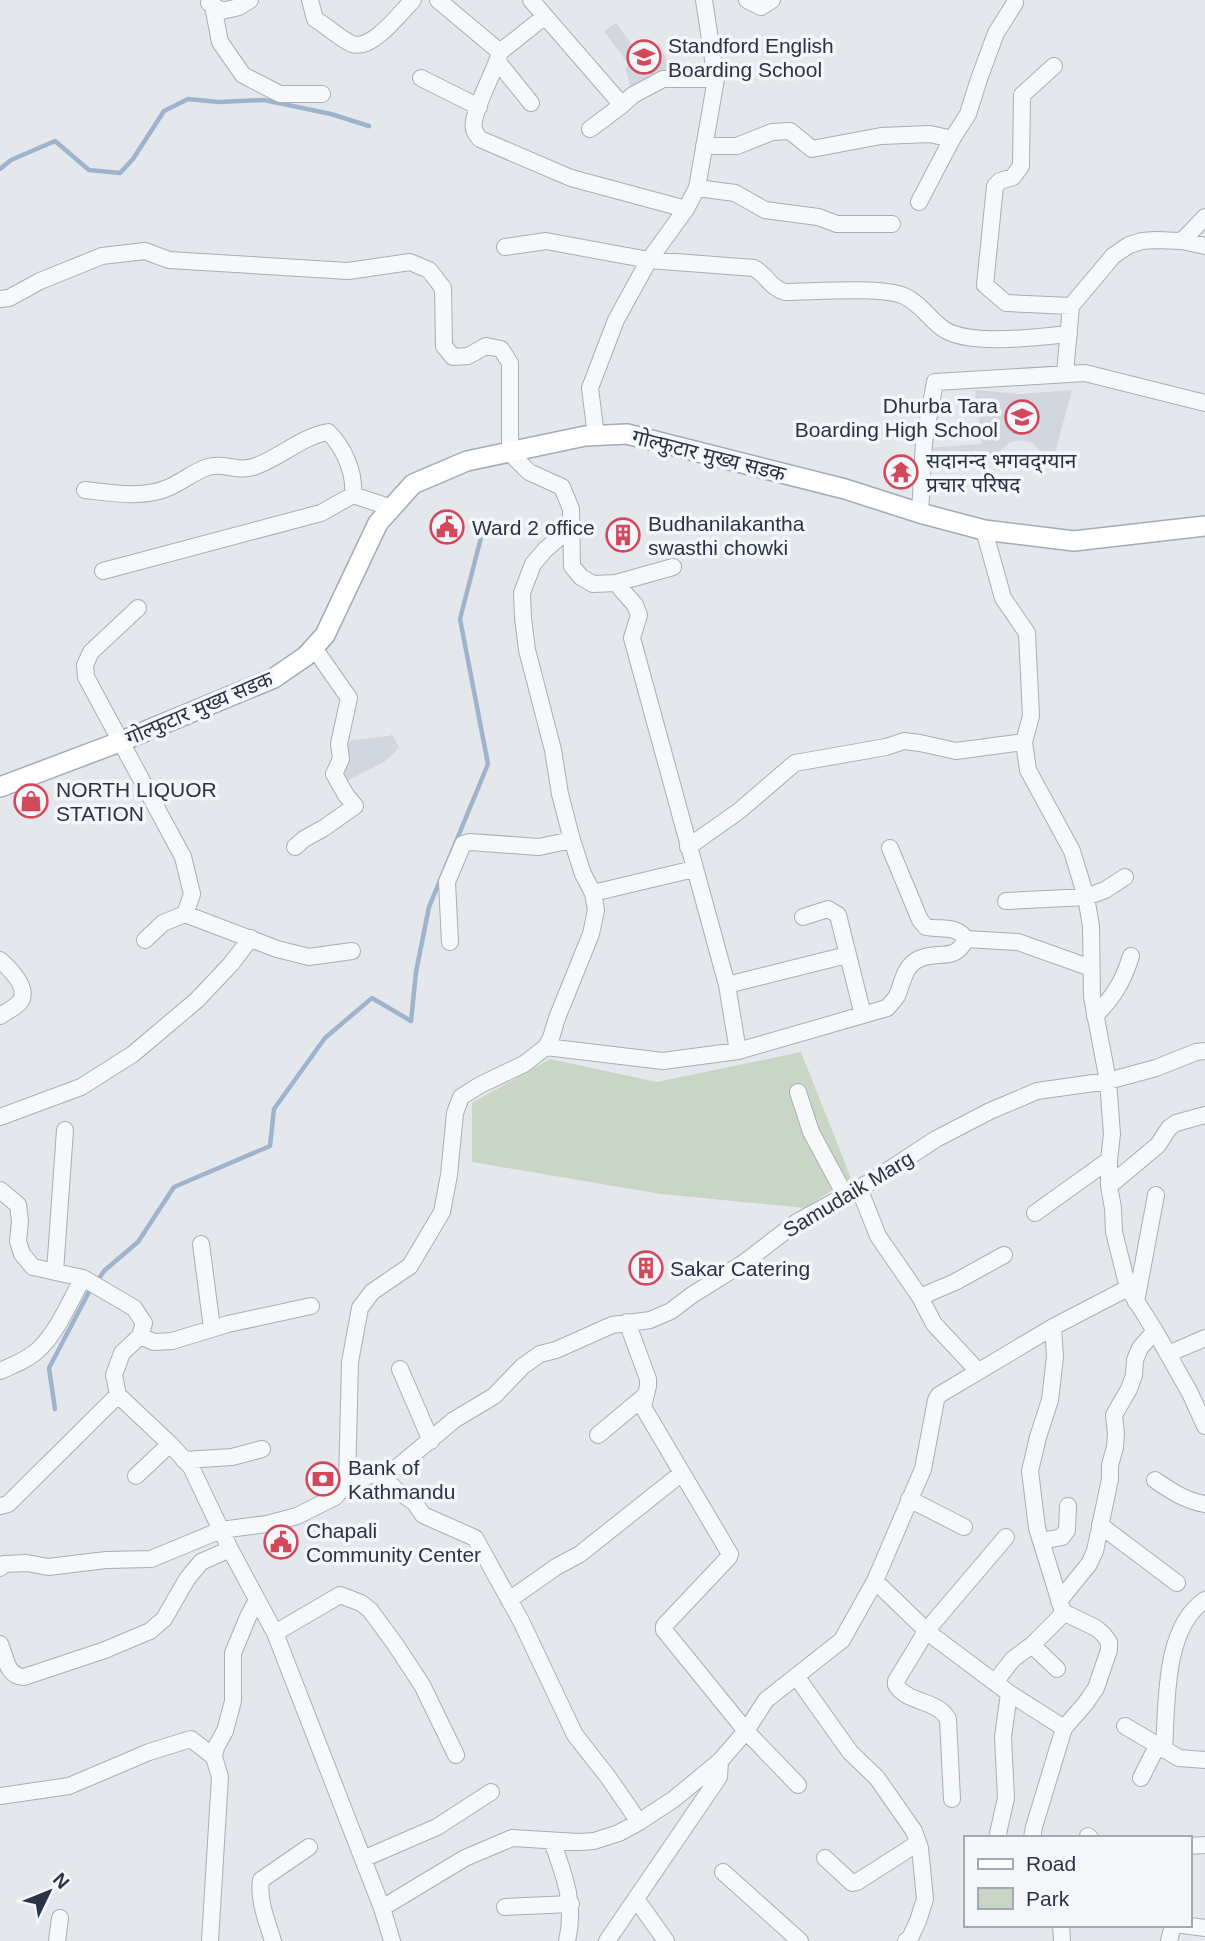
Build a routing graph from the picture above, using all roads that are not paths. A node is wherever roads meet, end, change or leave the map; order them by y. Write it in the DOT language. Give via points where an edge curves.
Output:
graph roads {
  1 [pos="250,0"];
  2 [pos="310,0"];
  3 [pos="413,0"];
  4 [pos="438,0"];
  5 [pos="531,0"];
  6 [pos="704,0"];
  7 [pos="747,0"];
  8 [pos="772,0"];
  9 [pos="209,3"];
  10 [pos="1016,4"];
  11 [pos="544,17"];
  12 [pos="499,57"];
  13 [pos="1054,66"];
  14 [pos="421,78"];
  15 [pos="716,79"];
  16 [pos="322,94"];
  17 [pos="531,103"];
  18 [pos="622,104"];
  19 [pos="479,107"];
  20 [pos="590,129"];
  21 [pos="952,139"];
  22 [pos="704,146"];
  23 [pos="697,188"];
  24 [pos="919,202"];
  25 [pos="685,209"];
  26 [pos="1205,217"];
  27 [pos="892,224"];
  28 [pos="1182,241"];
  29 [pos="1205,246"];
  30 [pos="505,247"];
  31 [pos="649,260"];
  32 [pos="0,299"];
  33 [pos="1071,306"];
  34 [pos="1069,334"];
  35 [pos="1065,373"];
  36 [pos="1205,403"];
  37 [pos="596,436"];
  38 [pos="510,453"];
  39 [pos="85,490"];
  40 [pos="353,495"];
  41 [pos="391,508"];
  42 [pos="920,513"];
  43 [pos="570,523"];
  44 [pos="1205,526"];
  45 [pos="984,530"];
  46 [pos="673,567"];
  47 [pos="103,571"];
  48 [pos="617,583"];
  49 [pos="138,608"];
  50 [pos="314,648"];
  51 [pos="122,741"];
  52 [pos="1024,742"];
  53 [pos="0,787"];
  54 [pos="572,840"];
  55 [pos="295,847"];
  56 [pos="688,847"];
  57 [pos="890,848"];
  58 [pos="694,869"];
  59 [pos="1125,877"];
  60 [pos="593,893"];
  61 [pos="1086,897"];
  62 [pos="1006,901"];
  63 [pos="185,914"];
  64 [pos="803,917"];
  65 [pos="251,938"];
  66 [pos="145,940"];
  67 [pos="966,940"];
  68 [pos="450,942"];
  69 [pos="352,951"];
  70 [pos="847,956"];
  71 [pos="1131,956"];
  72 [pos="0,960"];
  73 [pos="1091,968"];
  74 [pos="727,985"];
  75 [pos="863,1015"];
  76 [pos="0,1016"];
  77 [pos="1096,1016"];
  78 [pos="546,1047"];
  79 [pos="738,1051"];
  80 [pos="1205,1052"];
  81 [pos="1108,1081"];
  82 [pos="798,1092"];
  83 [pos="1205,1115"];
  84 [pos="0,1116"];
  85 [pos="65,1130"];
  86 [pos="1109,1160"];
  87 [pos="1109,1186"];
  88 [pos="0,1190"];
  89 [pos="852,1191"];
  90 [pos="1156,1195"];
  91 [pos="1035,1213"];
  92 [pos="201,1244"];
  93 [pos="1004,1255"];
  94 [pos="55,1272"];
  95 [pos="83,1278"];
  96 [pos="1132,1295"];
  97 [pos="920,1297"];
  98 [pos="311,1306"];
  99 [pos="627,1322"];
  100 [pos="1053,1327"];
  101 [pos="212,1328"];
  102 [pos="1155,1331"];
  103 [pos="140,1336"];
  104 [pos="1205,1338"];
  105 [pos="1168,1354"];
  106 [pos="400,1369"];
  107 [pos="0,1371"];
  108 [pos="978,1371"];
  109 [pos="118,1395"];
  110 [pos="646,1395"];
  111 [pos="1200,1395"];
  112 [pos="1205,1426"];
  113 [pos="598,1435"];
  114 [pos="431,1441"];
  115 [pos="170,1444"];
  116 [pos="262,1449"];
  117 [pos="184,1460"];
  118 [pos="379,1473"];
  119 [pos="682,1473"];
  120 [pos="136,1476"];
  121 [pos="1155,1480"];
  122 [pos="347,1483"];
  123 [pos="909,1499"];
  124 [pos="1205,1504"];
  125 [pos="0,1506"];
  126 [pos="1068,1506"];
  127 [pos="1100,1525"];
  128 [pos="964,1527"];
  129 [pos="221,1530"];
  130 [pos="1006,1537"];
  131 [pos="1042,1541"];
  132 [pos="230,1549"];
  133 [pos="0,1568"];
  134 [pos="875,1581"];
  135 [pos="1177,1583"];
  136 [pos="257,1600"];
  137 [pos="509,1600"];
  138 [pos="1205,1601"];
  139 [pos="1061,1607"];
  140 [pos="927,1630"];
  141 [pos="275,1633"];
  142 [pos="0,1644"];
  143 [pos="1032,1645"];
  144 [pos="1056,1669"];
  145 [pos="796,1676"];
  146 [pos="995,1682"];
  147 [pos="1009,1693"];
  148 [pos="1125,1726"];
  149 [pos="1064,1728"];
  150 [pos="746,1731"];
  151 [pos="1161,1748"];
  152 [pos="456,1755"];
  153 [pos="215,1757"];
  154 [pos="1205,1760"];
  155 [pos="720,1761"];
  156 [pos="1141,1778"];
  157 [pos="798,1785"];
  158 [pos="491,1792"];
  159 [pos="0,1796"];
  160 [pos="952,1799"];
  161 [pos="639,1822"];
  162 [pos="997,1836"];
  163 [pos="1033,1836"];
  164 [pos="552,1841"];
  165 [pos="918,1843"];
  166 [pos="309,1847"];
  167 [pos="825,1858"];
  168 [pos="363,1859"];
  169 [pos="723,1872"];
  170 [pos="636,1899"];
  171 [pos="571,1904"];
  172 [pos="505,1907"];
  173 [pos="382,1908"];
  174 [pos="61,1917"];
  175 [pos="908,1940"];
  176 [pos="57,1941"];
  177 [pos="211,1941"];
  178 [pos="274,1941"];
  179 [pos="392,1941"];
  180 [pos="567,1941"];
  181 [pos="607,1941"];
  182 [pos="666,1941"];
  183 [pos="800,1941"];
  1 -- 9 [label="street" via="222,11"];
  2 -- 3 [label="street" via="315,19 352,44 363,46"];
  4 -- 12 [label="street"];
  5 -- 11 [label="street"];
  6 -- 15 [label="street"];
  7 -- 8 [label="street" via="761,7"];
  9 -- 16 [label="street" via="220,42 243,75 280,94"];
  10 -- 21 [label="street" via="996,33 968,114"];
  11 -- 12 [label="street"];
  11 -- 18 [label="street"];
  12 -- 17 [label="street"];
  12 -- 19 [label="street"];
  13 -- 33 [label="street" via="1022,95 1021,166 1013,177 995,186 985,285 1006,303"];
  14 -- 19 [label="street"];
  15 -- 18 [label="street" via="663,79"];
  15 -- 22 [label="street"];
  18 -- 20 [label="street"];
  19 -- 25 [label="street" via="474,130 480,139 571,178"];
  21 -- 22 [label="street" via="929,134 881,136 812,149 790,131 772,132 737,146"];
  21 -- 24 [label="street"];
  22 -- 23 [label="street"];
  23 -- 25 [label="street"];
  23 -- 27 [label="street" via="735,193 765,210 818,216 836,224"];
  25 -- 31 [label="street"];
  26 -- 28 [label="street"];
  28 -- 29 [label="street"];
  28 -- 33 [label="street" via="1129,244"];
  30 -- 31 [label="street" via="546,241"];
  31 -- 34 [label="street" via="754,268 775,289 785,292 881,291 903,296 946,330 965,337 1012,340"];
  31 -- 37 [label="street" via="616,320 590,388"];
  32 -- 38 [label="street" via="102,256 145,251 169,260 348,271 410,262 429,270 443,288 444,346 453,357 468,356 486,346 501,349 510,363"];
  33 -- 34 [label="street"];
  34 -- 35 [label="street"];
  35 -- 36 [label="street" via="1085,373"];
  35 -- 42 [label="street" via="935,382 924,442"];
  37 -- 38 [label="main road, गोल्फुटार मुख्य सडक"];
  37 -- 42 [label="main road, गोल्फुटार मुख्य सडक" via="627,433"];
  38 -- 41 [label="main road, गोल्फुटार मुख्य सडक" via="467,461 413,484"];
  38 -- 43 [label="street" via="529,472 562,487 571,509"];
  39 -- 40 [label="street" via="129,495 167,488 209,466 254,467 328,432 355,481"];
  40 -- 41 [label="street"];
  40 -- 47 [label="street" via="321,513"];
  41 -- 50 [label="main road, गोल्फुटार मुख्य सडक" via="378,523 325,635"];
  42 -- 45 [label="main road, गोल्फुटार मुख्य सडक"];
  43 -- 48 [label="street" via="572,566 593,584"];
  43 -- 54 [label="street" via="533,565 522,593 527,650"];
  44 -- 45 [label="main road, गोल्फुटार मुख्य सडक" via="1074,541"];
  45 -- 52 [label="street" via="1003,598 1027,633 1031,716"];
  46 -- 48 [label="street"];
  48 -- 56 [label="street" via="639,615 632,638"];
  49 -- 51 [label="street" via="90,652 85,665 86,677"];
  50 -- 51 [label="main road, गोल्फुटार मुख्य सडक" via="274,678"];
  50 -- 55 [label="street" via="349,698 338,744 341,759 334,774 355,806"];
  51 -- 53 [label="main road, गोल्फुटार मुख्य सडक"];
  51 -- 63 [label="street" via="183,857 192,894"];
  52 -- 56 [label="street" via="956,751 904,741 795,763"];
  52 -- 61 [label="street" via="1028,770 1072,851"];
  54 -- 60 [label="street"];
  54 -- 68 [label="street" via="539,847 463,844 447,882"];
  56 -- 58 [label="street"];
  57 -- 67 [label="street" via="920,920 926,927 962,932"];
  58 -- 60 [label="street"];
  58 -- 74 [label="street"];
  59 -- 61 [label="street"];
  60 -- 78 [label="street" via="596,910 591,934"];
  61 -- 62 [label="street"];
  61 -- 73 [label="street"];
  63 -- 65 [label="street"];
  63 -- 66 [label="street" via="163,923"];
  64 -- 70 [label="street" via="834,911 841,922"];
  65 -- 69 [label="street" via="309,957"];
  65 -- 84 [label="street" via="197,1000 133,1054 81,1087"];
  67 -- 73 [label="street" via="1018,942"];
  67 -- 75 [label="street" via="956,953 927,956 909,966 896,999 887,1008"];
  70 -- 74 [label="street"];
  70 -- 75 [label="street"];
  71 -- 77 [label="street" via="1117,990"];
  72 -- 76 [label="street" via="10,968 23,993 20,1002"];
  73 -- 77 [label="street"];
  74 -- 79 [label="street"];
  75 -- 79 [label="street"];
  77 -- 81 [label="street"];
  78 -- 79 [label="street" via="663,1061"];
  78 -- 122 [label="street" via="461,1097 442,1212 410,1266 372,1292 360,1308 350,1362"];
  80 -- 81 [label="street, Samudaik Marg"];
  81 -- 86 [label="street"];
  81 -- 89 [label="street, Samudaik Marg" via="1037,1091 990,1111"];
  82 -- 89 [label="street" via="811,1132"];
  83 -- 87 [label="street" via="1169,1128 1158,1145"];
  85 -- 94 [label="street"];
  86 -- 87 [label="street"];
  86 -- 91 [label="street"];
  87 -- 96 [label="street" via="1114,1233"];
  88 -- 94 [label="street" via="18,1205 22,1254 33,1267"];
  89 -- 97 [label="street"];
  89 -- 99 [label="street, Samudaik Marg" via="797,1222 671,1311 650,1320"];
  90 -- 96 [label="street"];
  92 -- 101 [label="street"];
  93 -- 97 [label="street"];
  94 -- 95 [label="street"];
  95 -- 103 [label="street" via="134,1308 144,1323"];
  95 -- 107 [label="street" via="39,1350"];
  96 -- 100 [label="street"];
  96 -- 102 [label="street"];
  97 -- 108 [label="street" via="934,1324"];
  98 -- 101 [label="street"];
  99 -- 110 [label="street" via="648,1379"];
  99 -- 114 [label="street, Samudaik Marg" via="540,1354 494,1396 454,1420"];
  100 -- 108 [label="street"];
  100 -- 131 [label="street" via="1050,1400 1030,1471"];
  101 -- 103 [label="street" via="172,1341 154,1342"];
  102 -- 105 [label="street"];
  102 -- 127 [label="street" via="1140,1348 1132,1382 1114,1415 1115,1447"];
  103 -- 109 [label="street" via="122,1353 114,1375"];
  104 -- 105 [label="street"];
  105 -- 111 [label="street"];
  106 -- 114 [label="street"];
  108 -- 123 [label="street" via="936,1400 923,1469"];
  109 -- 115 [label="street"];
  109 -- 125 [label="street" via="8,1504"];
  110 -- 113 [label="street"];
  110 -- 119 [label="street" via="643,1407"];
  111 -- 112 [label="street"];
  114 -- 118 [label="street, Samudaik Marg" via="399,1466"];
  115 -- 117 [label="street"];
  115 -- 120 [label="street"];
  116 -- 117 [label="street" via="232,1457"];
  117 -- 129 [label="street"];
  118 -- 122 [label="street, Samudaik Marg"];
  118 -- 137 [label="street" via="423,1515 475,1538"];
  119 -- 137 [label="street" via="580,1554"];
  119 -- 150 [label="street" via="730,1554 664,1630"];
  121 -- 124 [label="street" via="1188,1500"];
  122 -- 129 [label="street, Samudaik Marg" via="335,1497 298,1516"];
  123 -- 128 [label="street"];
  123 -- 134 [label="street"];
  126 -- 131 [label="street" via="1067,1530 1062,1537"];
  127 -- 135 [label="street"];
  127 -- 139 [label="street" via="1089,1564"];
  129 -- 132 [label="street"];
  129 -- 133 [label="street, Samudaik Marg" via="151,1559 48,1567 5,1564"];
  130 -- 140 [label="street"];
  131 -- 139 [label="street"];
  132 -- 136 [label="street"];
  132 -- 142 [label="street" via="201,1562 164,1619 150,1631 105,1650 16,1676 10,1672"];
  134 -- 140 [label="street"];
  134 -- 145 [label="street" via="842,1640"];
  136 -- 141 [label="street"];
  136 -- 153 [label="street" via="233,1653 233,1701"];
  137 -- 161 [label="street" via="575,1735"];
  138 -- 151 [label="street" via="1181,1628 1171,1654"];
  139 -- 143 [label="street" via="1059,1618"];
  139 -- 149 [label="street" via="1103,1633 1109,1642 1096,1688"];
  140 -- 146 [label="street"];
  140 -- 160 [label="street" via="896,1685 903,1694 940,1709 947,1719"];
  141 -- 152 [label="street" via="340,1595 361,1603 422,1685"];
  141 -- 168 [label="street"];
  143 -- 144 [label="street"];
  143 -- 146 [label="street" via="1013,1659"];
  145 -- 150 [label="street" via="766,1700"];
  145 -- 165 [label="street" via="850,1752 877,1778"];
  146 -- 147 [label="street"];
  147 -- 149 [label="street"];
  147 -- 162 [label="street" via="1003,1737 1006,1798"];
  148 -- 151 [label="street"];
  149 -- 163 [label="street"];
  150 -- 155 [label="street"];
  150 -- 157 [label="street"];
  151 -- 154 [label="street" via="1179,1758"];
  151 -- 156 [label="street"];
  153 -- 159 [label="street" via="191,1739 69,1786"];
  153 -- 177 [label="street" via="220,1777"];
  155 -- 161 [label="street"];
  155 -- 170 [label="street" via="719,1777"];
  158 -- 168 [label="street" via="437,1827"];
  161 -- 164 [label="street" via="594,1841"];
  164 -- 171 [label="street"];
  164 -- 173 [label="street" via="512,1838 465,1858"];
  165 -- 167 [label="street" via="852,1883"];
  165 -- 175 [label="street" via="925,1899"];
  166 -- 178 [label="street" via="261,1880 259,1892"];
  168 -- 173 [label="street"];
  169 -- 183 [label="street"];
  170 -- 181 [label="street"];
  170 -- 182 [label="street"];
  171 -- 172 [label="street"];
  171 -- 180 [label="street"];
  173 -- 179 [label="street"];
  174 -- 176 [label="street"];
}
